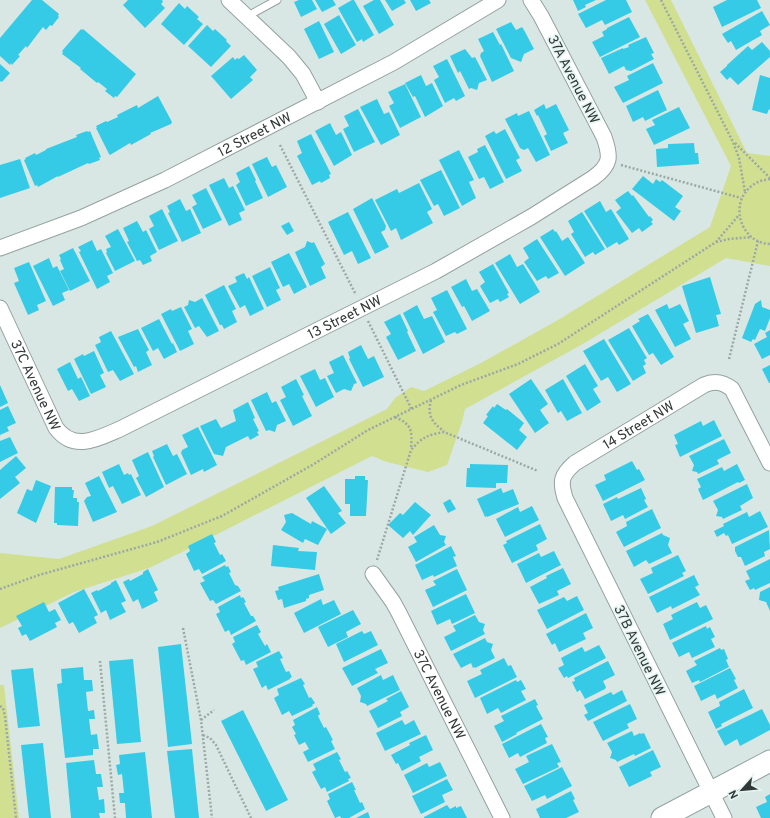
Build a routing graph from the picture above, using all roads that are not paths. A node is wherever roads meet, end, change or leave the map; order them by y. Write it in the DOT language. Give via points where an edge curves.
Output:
graph roads {
  1 [pos="229,0"];
  2 [pos="277,0"];
  3 [pos="498,0"];
  4 [pos="532,0"];
  5 [pos="246,17"];
  6 [pos="318,102"];
  7 [pos="608,161"];
  8 [pos="0,248"];
  9 [pos="0,308"];
  10 [pos="65,438"];
  11 [pos="770,463"];
  12 [pos="561,481"];
  13 [pos="373,574"];
  14 [pos="770,762"];
  15 [pos="711,793"];
  16 [pos="502,818"];
  17 [pos="662,818"];
  18 [pos="724,818"];
  1 -- 5 [label="street"];
  2 -- 5 [label="lane"];
  3 -- 6 [label="street, 12 Street NW" via="400,59"];
  4 -- 7 [label="street, 37A Avenue NW" via="604,137 609,154"];
  5 -- 6 [label="street" via="297,66"];
  6 -- 8 [label="street, 12 Street NW" via="141,192 57,228"];
  7 -- 10 [label="street, 13 Street NW" via="593,178 436,271 120,429 87,442"];
  9 -- 10 [label="street, 37C Avenue NW" via="53,423"];
  11 -- 12 [label="street, 14 Street NW" via="732,389 717,382 710,382 575,463"];
  12 -- 15 [label="street, 37B Avenue NW" via="565,498"];
  13 -- 16 [label="street, 37C Avenue NW" via="394,602"];
  14 -- 15 [label="street"];
  15 -- 17 [label="street"];
  15 -- 18 [label="street, 37B Avenue NW"];
}
